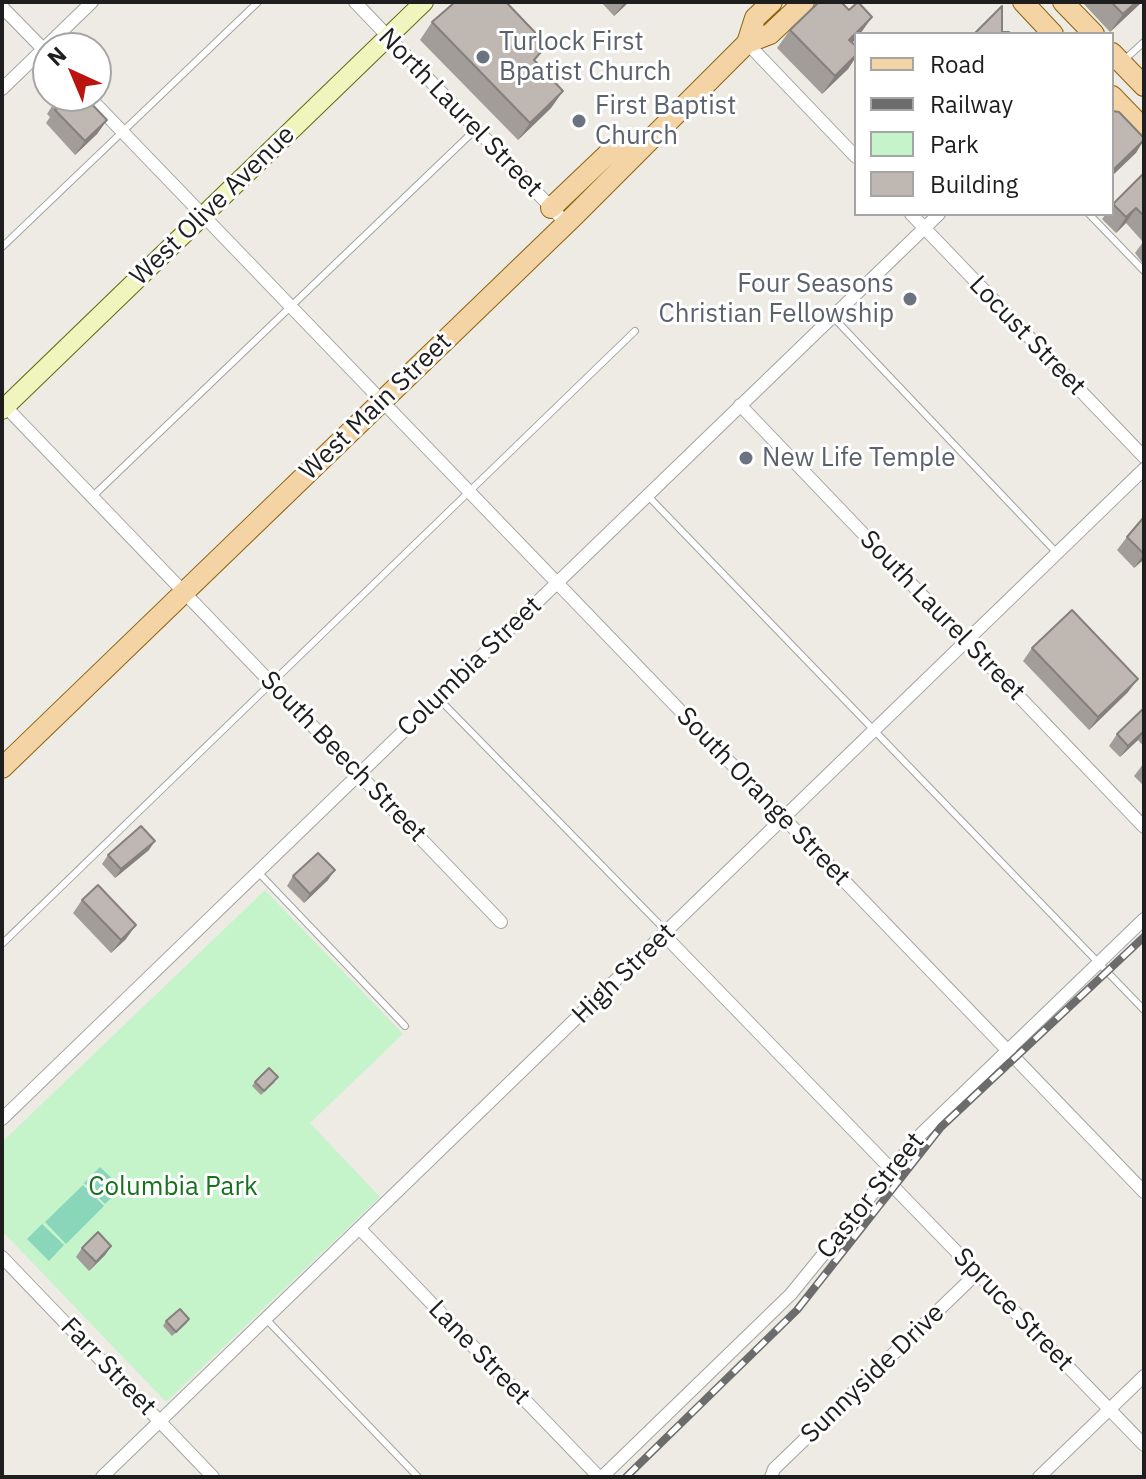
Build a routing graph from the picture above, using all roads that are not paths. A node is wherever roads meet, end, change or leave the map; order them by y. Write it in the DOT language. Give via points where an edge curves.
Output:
graph roads {
  1 [pos="92,2"];
  2 [pos="258,2"];
  3 [pos="355,2"];
  4 [pos="424,2"];
  5 [pos="772,2"];
  6 [pos="804,2"];
  7 [pos="1023,2"];
  8 [pos="1063,2"];
  9 [pos="2,7"];
  10 [pos="64,32"];
  11 [pos="1051,32"];
  12 [pos="1092,32"];
  13 [pos="388,37"];
  14 [pos="32,38"];
  15 [pos="1144,42"];
  16 [pos="747,43"];
  17 [pos="1117,58"];
  18 [pos="32,63"];
  19 [pos="1144,86"];
  20 [pos="2,89"];
  21 [pos="1114,98"];
  22 [pos="104,112"];
  23 [pos="476,129"];
  24 [pos="1144,129"];
  25 [pos="122,131"];
  26 [pos="645,142"];
  27 [pos="854,155"];
  28 [pos="551,208"];
  29 [pos="203,215"];
  30 [pos="913,216"];
  31 [pos="937,216"];
  32 [pos="1091,216"];
  33 [pos="566,223"];
  34 [pos="924,228"];
  35 [pos="2,247"];
  36 [pos="1144,271"];
  37 [pos="290,306"];
  38 [pos="832,316"];
  39 [pos="635,331"];
  40 [pos="382,401"];
  41 [pos="740,405"];
  42 [pos="3,407"];
  43 [pos="1144,457"];
  44 [pos="1144,469"];
  45 [pos="469,491"];
  46 [pos="647,495"];
  47 [pos="92,497"];
  48 [pos="1057,553"];
  49 [pos="556,583"];
  50 [pos="184,593"];
  51 [pos="966,642"];
  52 [pos="271,683"];
  53 [pos="438,698"];
  54 [pos="874,731"];
  55 [pos="2,768"];
  56 [pos="359,775"];
  57 [pos="782,818"];
  58 [pos="1144,827"];
  59 [pos="258,872"];
  60 [pos="1144,919"];
  61 [pos="501,922"];
  62 [pos="665,934"];
  63 [pos="2,944"];
  64 [pos="1099,963"];
  65 [pos="1144,1010"];
  66 [pos="405,1026"];
  67 [pos="1007,1051"];
  68 [pos="2,1119"];
  69 [pos="886,1172"];
  70 [pos="1144,1192"];
  71 [pos="360,1229"];
  72 [pos="2,1257"];
  73 [pos="977,1273"];
  74 [pos="266,1319"];
  75 [pos="1144,1376"];
  76 [pos="1109,1409"];
  77 [pos="160,1421"];
  78 [pos="1144,1445"];
  79 [pos="102,1477"];
  80 [pos="213,1477"];
  81 [pos="418,1477"];
  82 [pos="600,1477"];
  83 [pos="771,1477"];
  84 [pos="1039,1477"];
  1 -- 10 [label="street"];
  2 -- 25 [label="lane"];
  3 -- 13 [label="street, North Laurel Street"];
  4 -- 13 [label="street, West Olive Avenue"];
  5 -- 16 [label="main road, West Main Street" via="755,18"];
  6 -- 16 [label="main road, West Main Street" via="770,34"];
  7 -- 11 [label="main road"];
  8 -- 12 [label="main road"];
  9 -- 14 [label="street"];
  13 -- 23 [label="street, North Laurel Street"];
  13 -- 29 [label="street, West Olive Avenue"];
  15 -- 17 [label="lane"];
  16 -- 26 [label="main road, West Main Street"];
  16 -- 27 [label="street"];
  17 -- 19 [label="main road"];
  18 -- 20 [label="street"];
  21 -- 24 [label="main road"];
  22 -- 25 [label="street, South Orange Street"];
  23 -- 28 [label="street, North Laurel Street"];
  23 -- 37 [label="lane"];
  25 -- 29 [label="street, South Orange Street"];
  25 -- 35 [label="lane"];
  26 -- 28 [label="main road" via="613,149"];
  26 -- 33 [label="main road, West Main Street"];
  28 -- 33 [label="street, North Laurel Street"];
  29 -- 37 [label="street, South Orange Street"];
  29 -- 42 [label="street, West Olive Avenue"];
  30 -- 34 [label="street, Locust Street"];
  31 -- 34 [label="street, Columbia Street"];
  32 -- 36 [label="lane"];
  33 -- 40 [label="main road, West Main Street"];
  34 -- 38 [label="street, Columbia Street"];
  34 -- 43 [label="street, Locust Street"];
  37 -- 40 [label="street, South Orange Street"];
  37 -- 47 [label="lane"];
  38 -- 41 [label="street, Columbia Street"];
  38 -- 48 [label="lane"];
  39 -- 45 [label="lane"];
  40 -- 45 [label="street, South Orange Street"];
  40 -- 50 [label="main road, West Main Street"];
  41 -- 46 [label="street, Columbia Street"];
  41 -- 51 [label="street, South Laurel Street"];
  42 -- 47 [label="street, South Beech Street"];
  44 -- 48 [label="street, High Street"];
  45 -- 49 [label="street, South Orange Street"];
  45 -- 52 [label="lane"];
  46 -- 49 [label="street, Columbia Street"];
  46 -- 54 [label="lane"];
  47 -- 50 [label="street, South Beech Street"];
  48 -- 51 [label="street, High Street"];
  49 -- 53 [label="street, Columbia Street"];
  49 -- 57 [label="street, South Orange Street"];
  50 -- 52 [label="street, South Beech Street"];
  50 -- 55 [label="main road, West Main Street"];
  51 -- 54 [label="street, High Street"];
  51 -- 58 [label="street, South Laurel Street"];
  52 -- 56 [label="street, South Beech Street"];
  52 -- 63 [label="lane"];
  53 -- 56 [label="street, Columbia Street"];
  53 -- 62 [label="lane"];
  54 -- 57 [label="street, High Street"];
  54 -- 64 [label="lane"];
  56 -- 59 [label="street, Columbia Street"];
  56 -- 61 [label="street, South Beech Street"];
  57 -- 62 [label="street, High Street"];
  57 -- 67 [label="street, South Orange Street"];
  59 -- 66 [label="lane"];
  59 -- 68 [label="street, Columbia Street"];
  60 -- 64 [label="street, Castor Street"];
  62 -- 69 [label="street, Spruce Street"];
  62 -- 71 [label="street, High Street"];
  64 -- 65 [label="lane"];
  64 -- 67 [label="street, Castor Street"];
  67 -- 69 [label="street, Castor Street"];
  67 -- 70 [label="street, South Orange Street"];
  69 -- 73 [label="street, Spruce Street"];
  69 -- 82 [label="street, Castor Street" via="791,1294"];
  71 -- 74 [label="street, High Street"];
  71 -- 82 [label="street, Lane Street"];
  72 -- 77 [label="street, Farr Street"];
  73 -- 76 [label="street, Spruce Street"];
  73 -- 83 [label="street, Sunnyside Drive"];
  74 -- 77 [label="street, High Street"];
  74 -- 81 [label="lane"];
  75 -- 76 [label="street"];
  76 -- 78 [label="street, Spruce Street"];
  76 -- 84 [label="street"];
  77 -- 79 [label="street, High Street"];
  77 -- 80 [label="street, Farr Street"];
}
